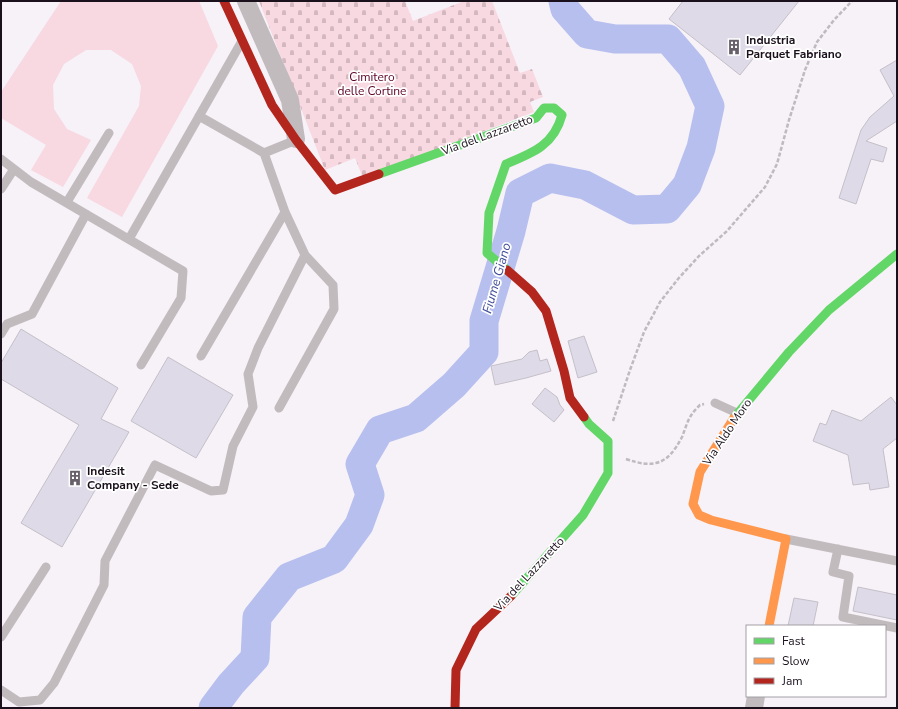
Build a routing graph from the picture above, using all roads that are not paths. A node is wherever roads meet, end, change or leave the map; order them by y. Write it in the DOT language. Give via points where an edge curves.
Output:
graph roads {
  1 [pos="224,1"];
  2 [pos="246,1"];
  3 [pos="242,40"];
  4 [pos="199,116"];
  5 [pos="109,133"];
  6 [pos="296,140"];
  7 [pos="264,153"];
  8 [pos="1,159"];
  9 [pos="14,169"];
  10 [pos="1,189"];
  11 [pos="66,202"];
  12 [pos="285,212"];
  13 [pos="86,214"];
  14 [pos="129,239"];
  15 [pos="897,254"];
  16 [pos="305,255"];
  17 [pos="1,334"];
  18 [pos="201,356"];
  19 [pos="141,365"];
  20 [pos="715,403"];
  21 [pos="279,408"];
  22 [pos="737,413"];
  23 [pos="786,539"];
  24 [pos="838,549"];
  25 [pos="897,560"];
  26 [pos="46,567"];
  27 [pos="769,625"];
  28 [pos="881,625"];
  29 [pos="886,626"];
  30 [pos="897,628"];
  31 [pos="2,635"];
  32 [pos="1,690"];
  33 [pos="756,697"];
  34 [pos="455,708"];
  35 [pos="754,708"];
  1 -- 3 [label="street, Via del Lazzaretto"];
  2 -- 6 [label="street, Via del Lazzaretto" via="290,100"];
  3 -- 4 [label="lane"];
  3 -- 6 [label="street, Via del Lazzaretto" via="272,106"];
  4 -- 7 [label="lane"];
  4 -- 14 [label="lane"];
  5 -- 11 [label="lane"];
  6 -- 7 [label="lane"];
  6 -- 34 [label="street, Via del Lazzaretto" via="335,190 536,118 544,108 554,108 562,115 560,126 548,142 528,156 506,164 489,213 487,254 532,292 546,311 570,398 589,424 608,441 608,473 583,515 515,593 476,629 456,670"];
  7 -- 12 [label="lane"];
  8 -- 9 [label="lane"];
  9 -- 10 [label="lane"];
  9 -- 11 [label="lane"];
  11 -- 13 [label="lane"];
  12 -- 16 [label="lane"];
  12 -- 18 [label="lane"];
  13 -- 14 [label="lane"];
  13 -- 17 [label="lane" via="32,314 7,324"];
  14 -- 19 [label="lane" via="183,271 181,298"];
  15 -- 22 [label="street, Via Aldo Moro" via="829,310"];
  16 -- 21 [label="lane" via="333,285 334,308"];
  16 -- 32 [label="lane" via="258,348 248,374 253,407 233,446 223,490 211,491 155,465 105,561 104,585 54,683 40,700 19,702"];
  20 -- 22 [label="lane"];
  22 -- 23 [label="street, Via Aldo Moro" via="700,472 693,504 699,515 710,520"];
  23 -- 24 [label="lane"];
  23 -- 27 [label="street"];
  24 -- 25 [label="lane"];
  24 -- 28 [label="lane" via="833,572 849,576 843,618"];
  26 -- 31 [label="lane"];
  29 -- 30 [label="lane"];
  33 -- 35 [label="street"];
}
